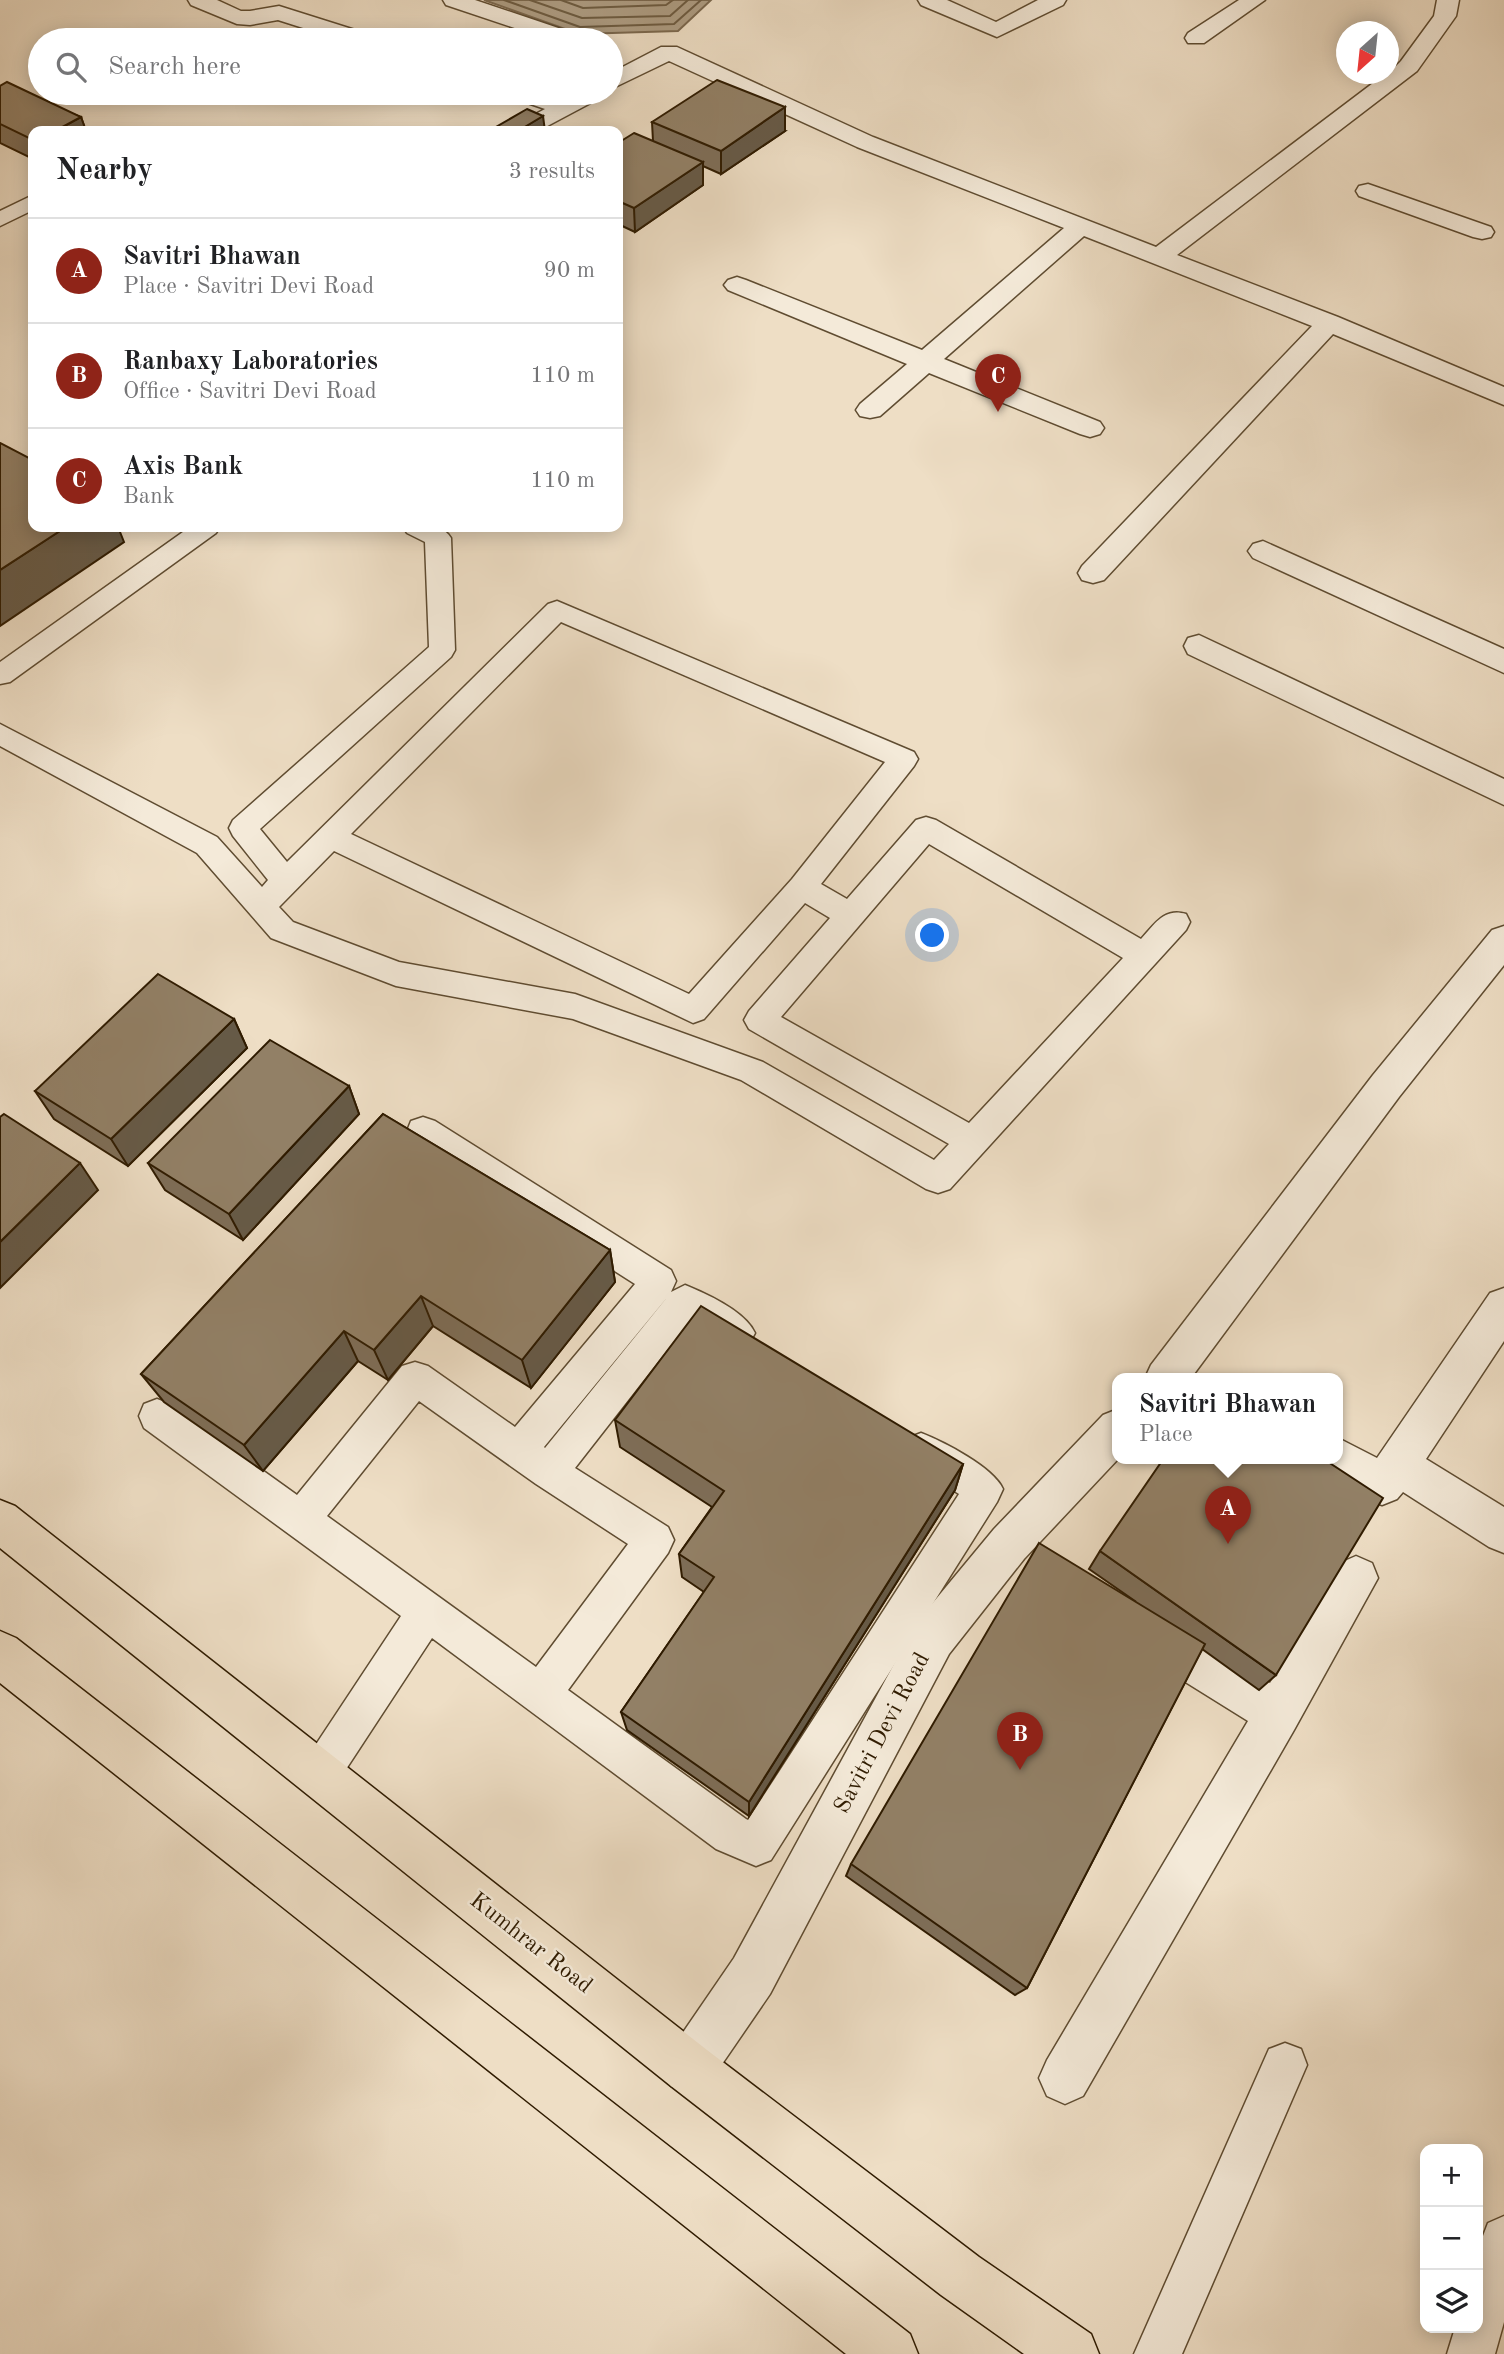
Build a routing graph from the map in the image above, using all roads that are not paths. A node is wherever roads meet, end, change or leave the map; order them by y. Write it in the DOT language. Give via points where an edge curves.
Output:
graph roads {
  1 [pos="199,0"];
  2 [pos="454,0"];
  3 [pos="929,0"];
  4 [pos="1055,0"];
  5 [pos="1254,0"];
  6 [pos="1448,0"];
  7 [pos="326,28"];
  8 [pos="537,28"];
  9 [pos="1196,38"];
  10 [pos="623,58"];
  11 [pos="641,64"];
  12 [pos="623,75"];
  13 [pos="557,105"];
  14 [pos="571,105"];
  15 [pos="566,108"];
  16 [pos="531,126"];
  17 [pos="1368,191"];
  18 [pos="28,204"];
  19 [pos="0,220"];
  20 [pos="1081,226"];
  21 [pos="1494,230"];
  22 [pos="1158,257"];
  23 [pos="737,285"];
  24 [pos="1329,323"];
  25 [pos="924,363"];
  26 [pos="1504,397"];
  27 [pos="870,410"];
  28 [pos="1090,428"];
  29 [pos="200,532"];
  30 [pos="426,532"];
  31 [pos="1263,551"];
  32 [pos="1093,573"];
  33 [pos="1199,646"];
  34 [pos="1504,662"];
  35 [pos="0,675"];
  36 [pos="0,734"];
  37 [pos="1504,793"];
  38 [pos="330,837"];
  39 [pos="286,881"];
  40 [pos="802,887"];
  41 [pos="261,906"];
  42 [pos="850,916"];
  43 [pos="1175,922"];
  44 [pos="1504,940"];
  45 [pos="1144,956"];
  46 [pos="424,1131"];
  47 [pos="972,1141"];
  48 [pos="1504,1306"];
  49 [pos="766,1352"];
  50 [pos="1183,1372"];
  51 [pos="157,1416"];
  52 [pos="892,1431"];
  53 [pos="1112,1437"];
  54 [pos="518,1451"];
  55 [pos="1343,1461"];
  56 [pos="1398,1465"];
  57 [pos="549,1472"];
  58 [pos="301,1520"];
  59 [pos="0,1521"];
  60 [pos="1504,1532"];
  61 [pos="1356,1578"];
  62 [pos="427,1611"];
  63 [pos="1114,1611"];
  64 [pos="0,1654"];
  65 [pos="540,1694"];
  66 [pos="1278,1714"];
  67 [pos="319,1775"];
  68 [pos="1285,2065"];
  69 [pos="689,2068"];
  70 [pos="1065,2078"];
  71 [pos="1504,2239"];
  72 [pos="890,2354"];
  73 [pos="1071,2354"];
  74 [pos="1158,2354"];
  75 [pos="1471,2354"];
  1 -- 7 [label="street" via="237,18 279,13"];
  2 -- 8 [label="street"];
  3 -- 4 [label="street" via="997,30"];
  5 -- 9 [label="street"];
  6 -- 22 [label="street" via="1445,16 1409,66"];
  10 -- 11 [label="street"];
  11 -- 12 [label="street"];
  11 -- 20 [label="street" via="668,52 865,142"];
  13 -- 15 [label="street"];
  14 -- 15 [label="street"];
  15 -- 16 [label="street"];
  17 -- 21 [label="street"];
  18 -- 19 [label="lane"];
  20 -- 22 [label="street"];
  20 -- 25 [label="street"];
  22 -- 24 [label="street"];
  23 -- 25 [label="street"];
  24 -- 26 [label="street"];
  24 -- 32 [label="street"];
  25 -- 27 [label="street"];
  25 -- 28 [label="street"];
  29 -- 35 [label="lane"];
  30 -- 39 [label="lane" via="438,538 442,649 243,828"];
  31 -- 34 [label="street"];
  33 -- 37 [label="street"];
  36 -- 41 [label="lane" via="207,845"];
  38 -- 39 [label="lane"];
  38 -- 40 [label="lane" via="694,1010"];
  38 -- 40 [label="lane" via="557,610 904,759"];
  39 -- 41 [label="lane"];
  40 -- 42 [label="lane"];
  41 -- 47 [label="lane" via="282,929 396,974 575,1007 752,1071 938,1179"];
  42 -- 45 [label="lane" via="926,828"];
  42 -- 47 [label="lane" via="760,1020"];
  43 -- 45 [label="lane"];
  44 -- 50 [label="street" via="1387,1086"];
  45 -- 47 [label="lane"];
  46 -- 54 [label="lane" via="659,1281"];
  48 -- 56 [label="street"];
  49 -- 57 [label="lane" via="685,1301"];
  51 -- 58 [label="lane"];
  52 -- 65 [label="lane" via="984,1489 756,1845 731,1834"];
  53 -- 69 [label="street, Savitri Devi Road" via="1027,1556 933,1638 752,1976"];
  54 -- 57 [label="lane"];
  54 -- 58 [label="lane" via="415,1378"];
  55 -- 56 [label="street" via="1382,1485"];
  56 -- 60 [label="street"];
  57 -- 65 [label="lane" via="655,1540"];
  58 -- 62 [label="lane"];
  59 -- 67 [label="highway, Kumhrar Road"];
  61 -- 66 [label="street"];
  62 -- 65 [label="lane"];
  62 -- 67 [label="lane"];
  63 -- 66 [label="street"];
  64 -- 72 [label="highway"];
  66 -- 70 [label="street"];
  67 -- 69 [label="highway, Kumhrar Road"];
  68 -- 74 [label="lane"];
  69 -- 73 [label="highway, Kumhrar Road" via="960,2276"];
  71 -- 75 [label="lane"];
}
